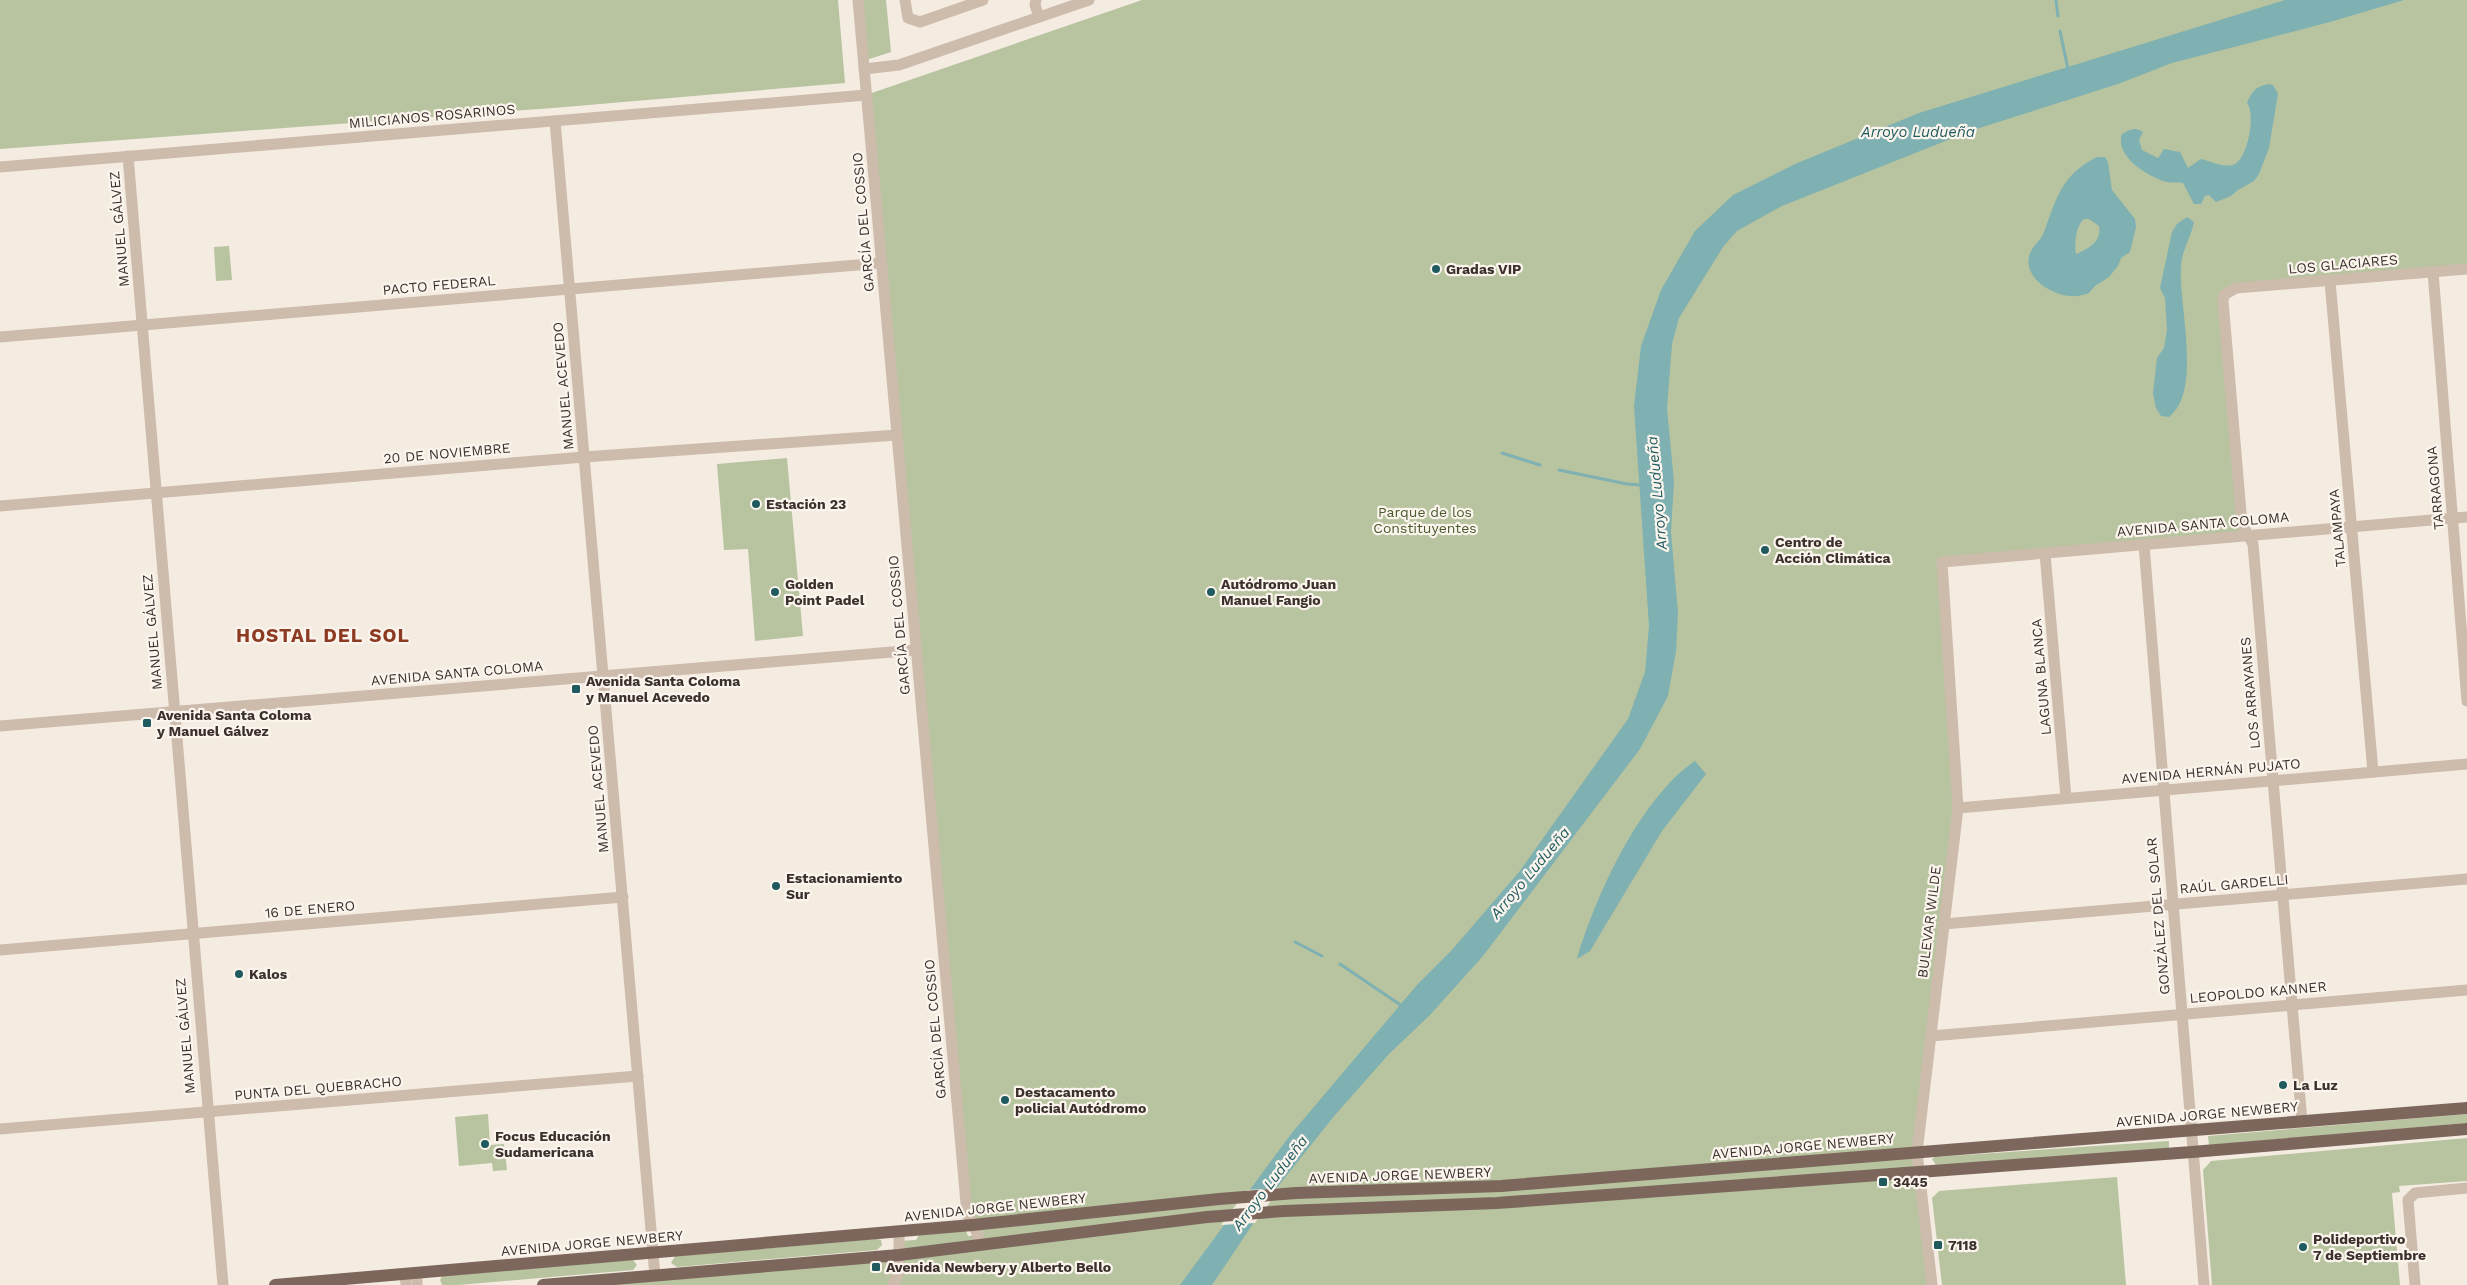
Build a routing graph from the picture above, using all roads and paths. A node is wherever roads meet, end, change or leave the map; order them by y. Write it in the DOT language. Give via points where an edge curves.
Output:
graph roads {
  1 [pos="858,0"];
  2 [pos="905,0"];
  3 [pos="983,0"];
  4 [pos="1089,0"];
  5 [pos="1032,2"];
  6 [pos="1040,17"];
  7 [pos="864,69"];
  8 [pos="866,95"];
  9 [pos="555,121"];
  10 [pos="128,156"];
  11 [pos="0,167"];
  12 [pos="881,263"];
  13 [pos="2467,269"];
  14 [pos="2433,272"];
  15 [pos="2330,281"];
  16 [pos="570,289"];
  17 [pos="2224,295"];
  18 [pos="142,325"];
  19 [pos="0,337"];
  20 [pos="897,435"];
  21 [pos="584,457"];
  22 [pos="156,493"];
  23 [pos="0,506"];
  24 [pos="2467,517"];
  25 [pos="2452,518"];
  26 [pos="2352,527"];
  27 [pos="2248,535"];
  28 [pos="2144,545"];
  29 [pos="2045,553"];
  30 [pos="1942,562"];
  31 [pos="916,650"];
  32 [pos="603,676"];
  33 [pos="2467,701"];
  34 [pos="174,712"];
  35 [pos="0,726"];
  36 [pos="2467,764"];
  37 [pos="2373,772"];
  38 [pos="2273,780"];
  39 [pos="2163,790"];
  40 [pos="2066,798"];
  41 [pos="1958,808"];
  42 [pos="2467,879"];
  43 [pos="2283,895"];
  44 [pos="623,897"];
  45 [pos="2172,904"];
  46 [pos="1944,924"];
  47 [pos="192,934"];
  48 [pos="0,950"];
  49 [pos="2467,990"];
  50 [pos="2292,1004"];
  51 [pos="2181,1014"];
  52 [pos="1931,1036"];
  53 [pos="638,1076"];
  54 [pos="2467,1108"];
  55 [pos="207,1112"];
  56 [pos="2302,1122"];
  57 [pos="2467,1128"];
  58 [pos="0,1129"];
  59 [pos="2190,1131"];
  60 [pos="1917,1152"];
  61 [pos="2192,1152"];
  62 [pos="1918,1172"];
  63 [pos="2467,1188"];
  64 [pos="972,1225"];
  65 [pos="899,1231"];
  66 [pos="979,1246"];
  67 [pos="653,1252"];
  68 [pos="899,1255"];
  69 [pos="655,1276"];
  70 [pos="411,1279"];
  71 [pos="384,1280"];
  72 [pos="223,1285"];
  73 [pos="275,1285"];
  74 [pos="543,1285"];
  75 [pos="893,1285"];
  76 [pos="1932,1285"];
  77 [pos="2204,1285"];
  78 [pos="2415,1285"];
  1 -- 7 [label="street, GARCÍA DEL COSSIO"];
  2 -- 3 [label="street" via="908,18 920,22"];
  4 -- 6 [label="street"];
  5 -- 6 [label="street"];
  6 -- 7 [label="street" via="899,65"];
  7 -- 8 [label="street, GARCÍA DEL COSSIO"];
  8 -- 9 [label="street, MILICIANOS ROSARINOS"];
  8 -- 12 [label="street, GARCÍA DEL COSSIO"];
  9 -- 10 [label="street, MILICIANOS ROSARINOS"];
  9 -- 16 [label="street, MANUEL ACEVEDO"];
  10 -- 11 [label="street, MILICIANOS ROSARINOS"];
  10 -- 18 [label="street, MANUEL GÁLVEZ"];
  12 -- 16 [label="street, PACTO FEDERAL"];
  12 -- 20 [label="street, GARCÍA DEL COSSIO"];
  13 -- 14 [label="street, LOS GLACIARES"];
  14 -- 15 [label="street, LOS GLACIARES"];
  14 -- 25 [label="street, TARRAGONA"];
  15 -- 17 [label="street, LOS GLACIARES" via="2236,288"];
  15 -- 26 [label="street, TALAMPAYA"];
  16 -- 18 [label="street, PACTO FEDERAL"];
  16 -- 21 [label="street, MANUEL ACEVEDO"];
  17 -- 27 [label="street, LOS ARRAYANES" via="2242,524"];
  18 -- 19 [label="street, PACTO FEDERAL"];
  18 -- 22 [label="street, MANUEL GÁLVEZ"];
  20 -- 21 [label="street, 20 DE NOVIEMBRE"];
  20 -- 31 [label="street, GARCÍA DEL COSSIO"];
  21 -- 22 [label="street, 20 DE NOVIEMBRE"];
  21 -- 32 [label="street, MANUEL ACEVEDO"];
  22 -- 23 [label="street, 20 DE NOVIEMBRE"];
  22 -- 34 [label="street, MANUEL GÁLVEZ"];
  24 -- 25 [label="street, AVENIDA SANTA COLOMA"];
  25 -- 26 [label="street, AVENIDA SANTA COLOMA"];
  25 -- 33 [label="street, TARRAGONA"];
  26 -- 27 [label="street, AVENIDA SANTA COLOMA"];
  26 -- 37 [label="street, TALAMPAYA"];
  27 -- 28 [label="street, AVENIDA SANTA COLOMA"];
  27 -- 38 [label="street, LOS ARRAYANES" via="2252,544"];
  28 -- 29 [label="street, AVENIDA SANTA COLOMA"];
  28 -- 39 [label="street, GONZÁLEZ DEL SOLAR"];
  29 -- 30 [label="street, AVENIDA SANTA COLOMA"];
  29 -- 40 [label="street, LAGUNA BLANCA"];
  30 -- 41 [label="street, BULEVAR WILDE"];
  31 -- 32 [label="street, AVENIDA SANTA COLOMA"];
  31 -- 64 [label="street, GARCÍA DEL COSSIO" via="967,1214"];
  32 -- 34 [label="street, AVENIDA SANTA COLOMA"];
  32 -- 44 [label="street, MANUEL ACEVEDO"];
  34 -- 35 [label="street, AVENIDA SANTA COLOMA"];
  34 -- 47 [label="street, MANUEL GÁLVEZ"];
  36 -- 37 [label="street, AVENIDA HERNÁN PUJATO"];
  37 -- 38 [label="street, AVENIDA HERNÁN PUJATO"];
  38 -- 39 [label="street, AVENIDA HERNÁN PUJATO"];
  38 -- 43 [label="street, LOS ARRAYANES"];
  39 -- 40 [label="street, AVENIDA HERNÁN PUJATO"];
  39 -- 45 [label="street, GONZÁLEZ DEL SOLAR"];
  40 -- 41 [label="street, AVENIDA HERNÁN PUJATO"];
  41 -- 46 [label="street, BULEVAR WILDE"];
  42 -- 43 [label="street, RAÚL GARDELLI"];
  43 -- 45 [label="street, RAÚL GARDELLI"];
  43 -- 50 [label="street, LOS ARRAYANES"];
  44 -- 47 [label="street, 16 DE ENERO"];
  44 -- 53 [label="street, MANUEL ACEVEDO"];
  45 -- 46 [label="street, RAÚL GARDELLI"];
  45 -- 51 [label="street, GONZÁLEZ DEL SOLAR"];
  46 -- 52 [label="street, BULEVAR WILDE"];
  47 -- 48 [label="street, 16 DE ENERO"];
  47 -- 55 [label="street, MANUEL GÁLVEZ"];
  49 -- 50 [label="street, LEOPOLDO KANNER"];
  50 -- 51 [label="street, LEOPOLDO KANNER"];
  50 -- 56 [label="street, LOS ARRAYANES"];
  51 -- 52 [label="street, LEOPOLDO KANNER"];
  51 -- 59 [label="street, GONZÁLEZ DEL SOLAR"];
  52 -- 60 [label="street, BULEVAR WILDE"];
  53 -- 55 [label="street, PUNTA DEL QUEBRACHO"];
  53 -- 67 [label="street, MANUEL ACEVEDO"];
  54 -- 56 [label="main road, AVENIDA JORGE NEWBERY"];
  55 -- 58 [label="street, PUNTA DEL QUEBRACHO"];
  55 -- 72 [label="street, MANUEL GÁLVEZ"];
  56 -- 59 [label="main road, AVENIDA JORGE NEWBERY"];
  57 -- 61 [label="main road"];
  59 -- 60 [label="main road, AVENIDA JORGE NEWBERY"];
  59 -- 61 [label="street, GONZÁLEZ DEL SOLAR"];
  60 -- 62 [label="street, BULEVAR WILDE"];
  60 -- 64 [label="main road, AVENIDA JORGE NEWBERY" via="1501,1186 1296,1193"];
  61 -- 62 [label="main road"];
  61 -- 77 [label="street, GONZÁLEZ DEL SOLAR"];
  62 -- 66 [label="main road" via="1497,1203 1207,1217"];
  62 -- 76 [label="street, BULEVAR WILDE"];
  63 -- 78 [label="street" via="2410,1196"];
  64 -- 65 [label="main road, AVENIDA JORGE NEWBERY"];
  64 -- 66 [label="street, GARCÍA DEL COSSIO" via="978,1235"];
  65 -- 67 [label="main road, AVENIDA JORGE NEWBERY"];
  65 -- 68 [label="street"];
  66 -- 68 [label="main road"];
  67 -- 69 [label="street, MANUEL ACEVEDO"];
  67 -- 70 [label="main road, AVENIDA JORGE NEWBERY"];
  68 -- 69 [label="main road"];
  68 -- 75 [label="street" via="898,1273"];
  69 -- 74 [label="main road"];
  70 -- 71 [label="main road, AVENIDA JORGE NEWBERY"];
  71 -- 73 [label="main road, AVENIDA JORGE NEWBERY"];
}
